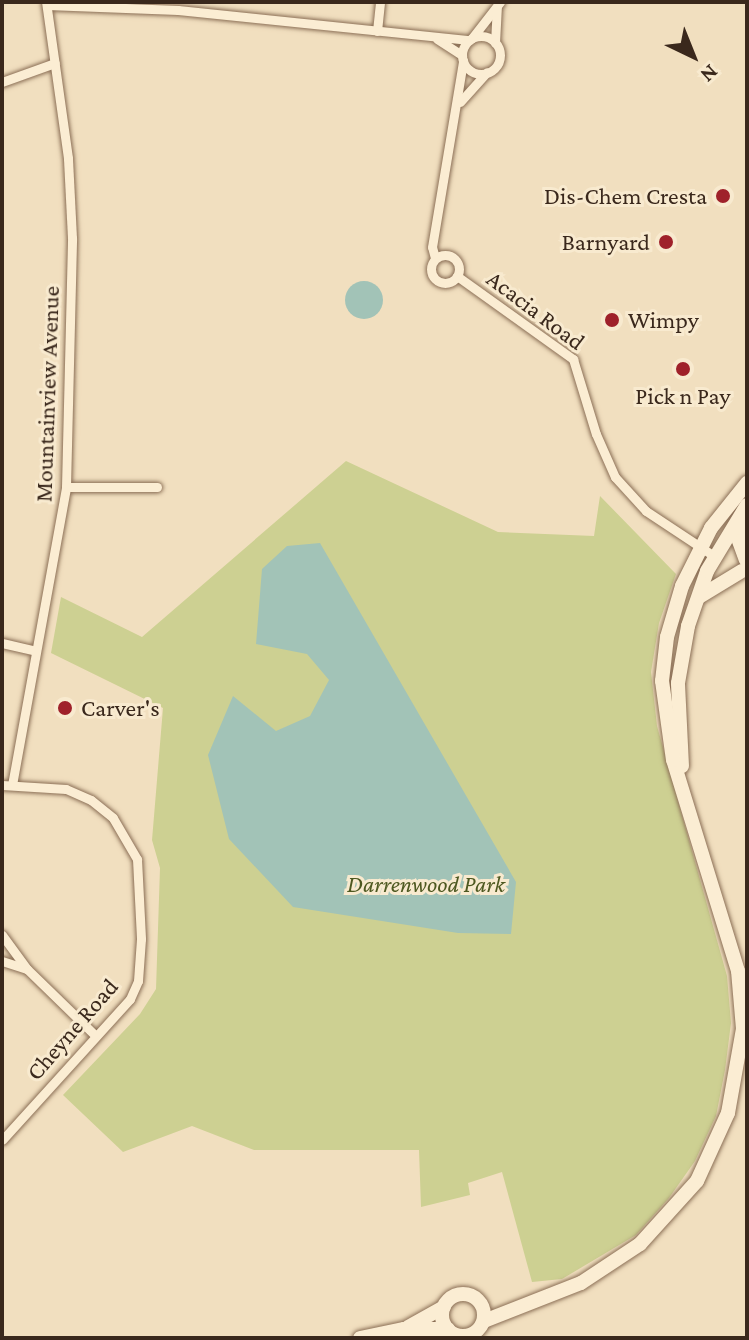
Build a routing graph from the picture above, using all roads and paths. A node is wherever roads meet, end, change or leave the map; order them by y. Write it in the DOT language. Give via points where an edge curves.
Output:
graph roads {
  1 [pos="380,2"];
  2 [pos="46,4"];
  3 [pos="499,4"];
  4 [pos="178,6"];
  5 [pos="377,31"];
  6 [pos="435,37"];
  7 [pos="470,39"];
  8 [pos="495,43"];
  9 [pos="462,58"];
  10 [pos="55,63"];
  11 [pos="488,72"];
  12 [pos="2,82"];
  13 [pos="458,105"];
  14 [pos="435,258"];
  15 [pos="457,276"];
  16 [pos="747,483"];
  17 [pos="66,487"];
  18 [pos="157,487"];
  19 [pos="746,507"];
  20 [pos="702,545"];
  21 [pos="716,552"];
  22 [pos="744,566"];
  23 [pos="696,600"];
  24 [pos="2,643"];
  25 [pos="36,651"];
  26 [pos="7,785"];
  27 [pos="684,786"];
  28 [pos="2,935"];
  29 [pos="2,961"];
  30 [pos="27,969"];
  31 [pos="96,1036"];
  32 [pos="2,1140"];
  33 [pos="479,1302"];
  34 [pos="517,1305"];
  35 [pos="444,1307"];
  36 [pos="404,1329"];
  37 [pos="468,1332"];
  38 [pos="360,1338"];
  1 -- 5 [label="street"];
  2 -- 4 [label="street"];
  2 -- 10 [label="street, Mountainview Avenue"];
  3 -- 7 [label="street"];
  3 -- 8 [label="street"];
  4 -- 5 [label="street"];
  5 -- 6 [label="street"];
  6 -- 7 [label="street"];
  6 -- 9 [label="street"];
  7 -- 8 [label="street" via="482,36"];
  7 -- 9 [label="street"];
  8 -- 11 [label="street" via="499,58"];
  9 -- 11 [label="street" via="476,73"];
  9 -- 13 [label="street"];
  10 -- 12 [label="street"];
  10 -- 17 [label="street, Mountainview Avenue" via="72,238"];
  11 -- 13 [label="street"];
  13 -- 14 [label="street" via="432,247"];
  14 -- 15 [label="street" via="453,257"];
  14 -- 15 [label="street" via="430,266 434,279 447,283"];
  15 -- 20 [label="street, Acacia Road" via="573,359 615,477 646,511"];
  16 -- 20 [label="main road"];
  17 -- 18 [label="street"];
  17 -- 25 [label="street, Mountainview Avenue"];
  19 -- 21 [label="main road"];
  19 -- 22 [label="main road" via="739,541"];
  20 -- 21 [label="street, Acacia Road"];
  20 -- 27 [label="main road" via="674,610 662,681 665,725"];
  21 -- 23 [label="main road"];
  22 -- 23 [label="main road"];
  23 -- 27 [label="main road" via="678,683"];
  24 -- 25 [label="street"];
  25 -- 26 [label="street, Mountainview Avenue"];
  26 -- 31 [label="street, Cheyne Road" via="66,789 91,800 122,829 137,859 138,981 130,999"];
  27 -- 34 [label="main road" via="733,945 742,995 740,1062 728,1113 697,1181 640,1244 581,1283"];
  28 -- 30 [label="street"];
  29 -- 30 [label="street"];
  30 -- 31 [label="street"];
  31 -- 32 [label="street, Cheyne Road"];
  33 -- 34 [label="main road"];
  33 -- 35 [label="main road" via="461,1294"];
  33 -- 37 [label="main road"];
  34 -- 37 [label="main road"];
  35 -- 36 [label="main road"];
  35 -- 37 [label="main road"];
  36 -- 37 [label="main road"];
  36 -- 38 [label="main road"];
}
